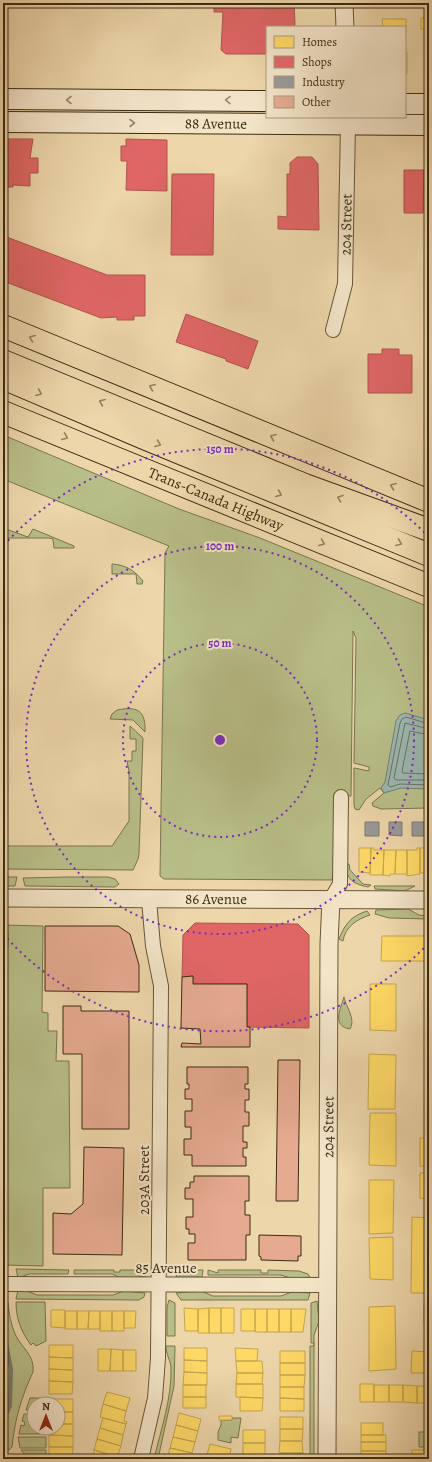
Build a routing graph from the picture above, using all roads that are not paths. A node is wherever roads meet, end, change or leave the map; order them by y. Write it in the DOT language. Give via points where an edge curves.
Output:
graph roads {
  1 [pos="344,3"];
  2 [pos="345,26"];
  3 [pos="3,100"];
  4 [pos="266,101"];
  5 [pos="406,104"];
  6 [pos="429,104"];
  7 [pos="348,121"];
  8 [pos="3,122"];
  9 [pos="429,125"];
  10 [pos="3,326"];
  11 [pos="333,330"];
  12 [pos="3,361"];
  13 [pos="3,378"];
  14 [pos="3,412"];
  15 [pos="429,501"];
  16 [pos="429,530"];
  17 [pos="429,555"];
  18 [pos="429,586"];
  19 [pos="341,797"];
  20 [pos="3,898"];
  21 [pos="331,899"];
  22 [pos="149,900"];
  23 [pos="429,900"];
  24 [pos="3,1284"];
  25 [pos="160,1285"];
  26 [pos="328,1285"];
  27 [pos="141,1459"];
  28 [pos="327,1459"];
  1 -- 2 [label="street"];
  4 -- 3 [label="main road, 88 Avenue, one-way"];
  5 -- 6 [label="main road"];
  8 -- 7 [label="main road, 88 Avenue, one-way"];
  7 -- 9 [label="main road, 88 Avenue"];
  7 -- 11 [label="street, 204 Street" via="345,284"];
  15 -- 10 [label="highway, one-way"];
  16 -- 12 [label="highway, one-way" via="305,485"];
  13 -- 17 [label="highway, one-way"];
  14 -- 18 [label="highway, Trans-Canada Highway, one-way"];
  19 -- 21 [label="street, 204 Street" via="340,884"];
  20 -- 22 [label="street, 86 Avenue"];
  21 -- 22 [label="street, 86 Avenue"];
  21 -- 23 [label="street, 86 Avenue"];
  21 -- 26 [label="street, 204 Street"];
  22 -- 25 [label="street, 203A Street" via="152,939 160,973 161,993"];
  24 -- 25 [label="street, 85 Avenue"];
  25 -- 26 [label="street, 85 Avenue"];
  25 -- 27 [label="street, 203A Street" via="155,1398"];
  26 -- 28 [label="street, 204 Street"];
}
